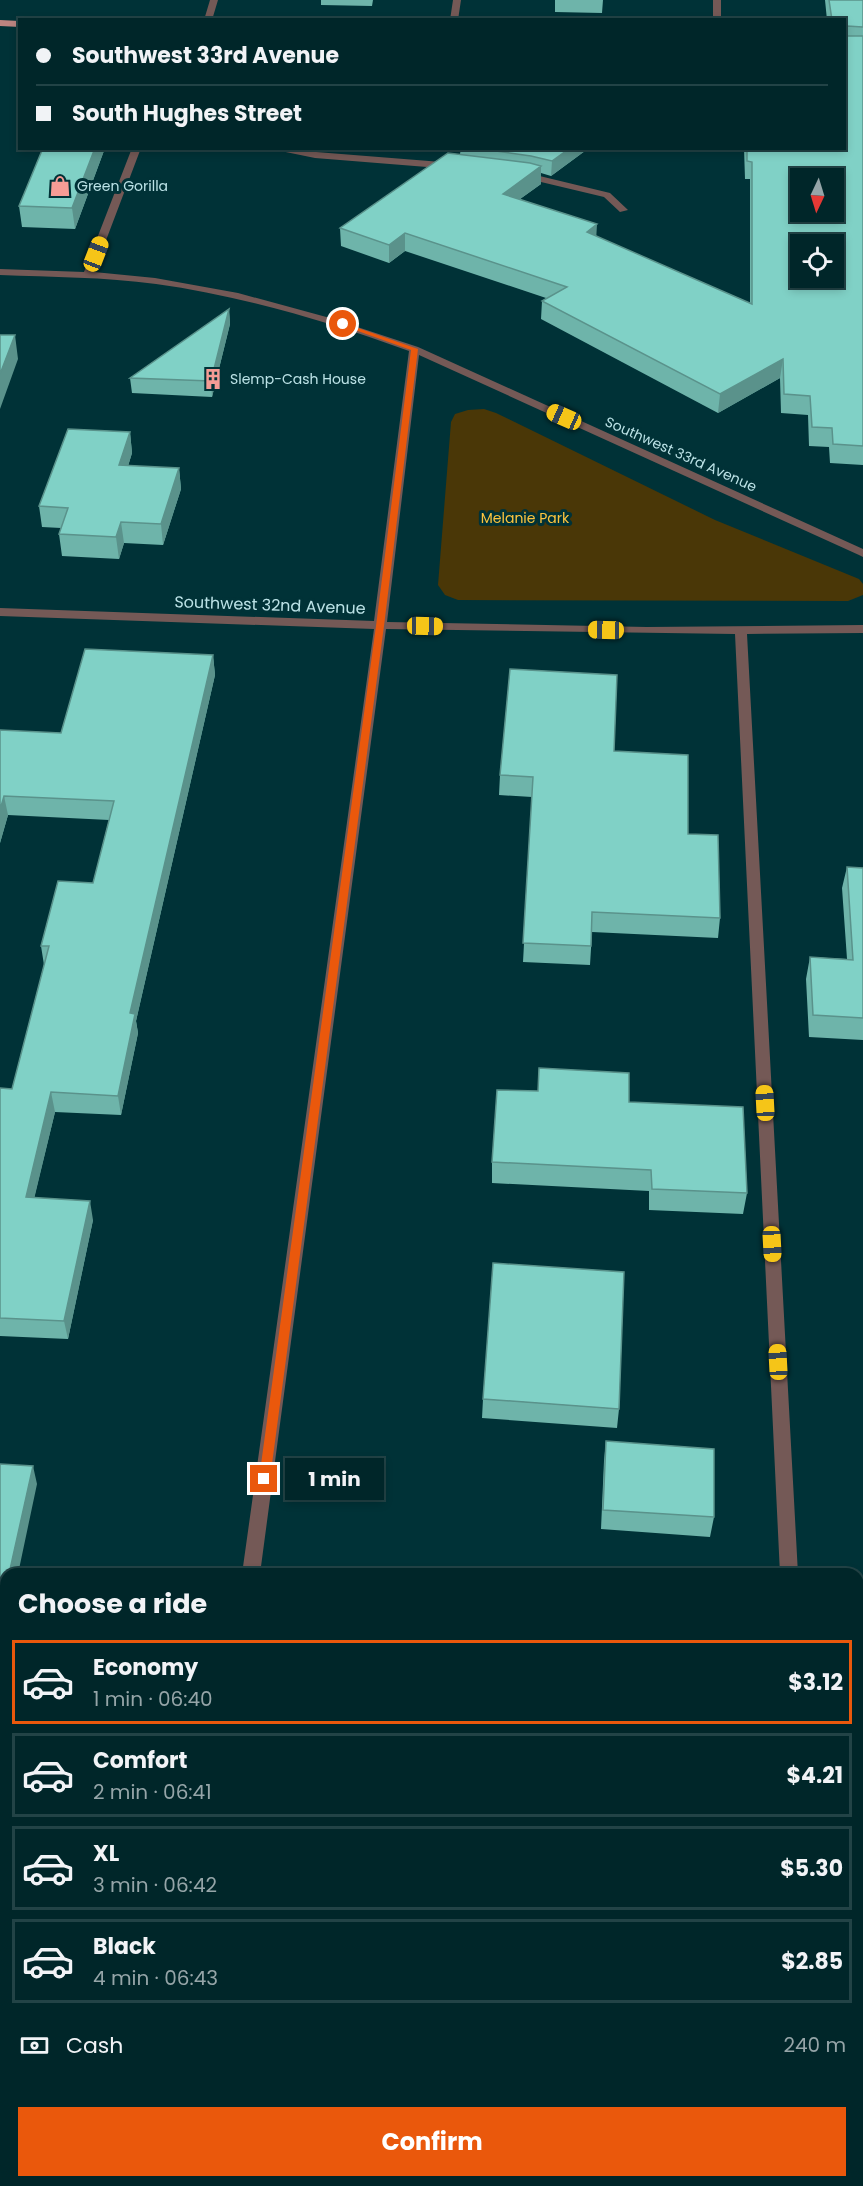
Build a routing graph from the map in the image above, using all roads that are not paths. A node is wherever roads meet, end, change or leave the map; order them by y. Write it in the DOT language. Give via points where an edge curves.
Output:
graph roads {
  1 [pos="214,0"];
  2 [pos="457,0"];
  3 [pos="717,0"];
  4 [pos="209,18"];
  5 [pos="454,18"];
  6 [pos="717,18"];
  7 [pos="0,23"];
  8 [pos="18,24"];
  9 [pos="136,150"];
  10 [pos="279,150"];
  11 [pos="462,167"];
  12 [pos="508,173"];
  13 [pos="623,210"];
  14 [pos="0,272"];
  15 [pos="88,275"];
  16 [pos="414,349"];
  17 [pos="863,553"];
  18 [pos="0,612"];
  19 [pos="380,626"];
  20 [pos="863,629"];
  21 [pos="741,632"];
  22 [pos="252,1568"];
  23 [pos="789,1568"];
  1 -- 4 [label="street"];
  2 -- 5 [label="street"];
  3 -- 6 [label="street"];
  7 -- 8 [label="main road"];
  9 -- 15 [label="street"];
  10 -- 11 [label="street" via="332,158"];
  12 -- 13 [label="street" via="607,195"];
  14 -- 15 [label="street, Southwest 33rd Avenue"];
  15 -- 16 [label="street, Southwest 33rd Avenue" via="175,284 261,301"];
  16 -- 17 [label="street, Southwest 33rd Avenue"];
  16 -- 19 [label="street"];
  18 -- 19 [label="street, Southwest 32nd Avenue"];
  19 -- 21 [label="street, Southwest 32nd Avenue"];
  19 -- 22 [label="street"];
  20 -- 21 [label="street, Southwest 32nd Avenue"];
  21 -- 23 [label="street"];
}
